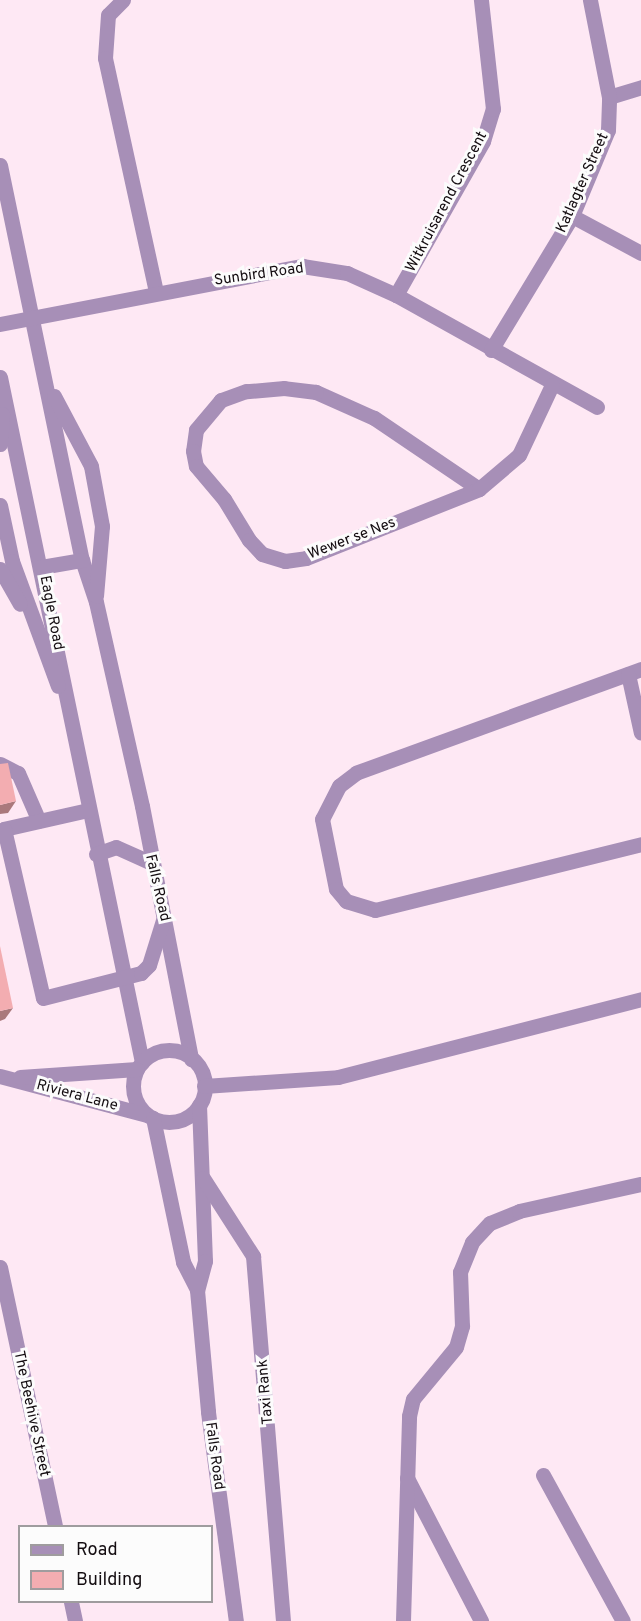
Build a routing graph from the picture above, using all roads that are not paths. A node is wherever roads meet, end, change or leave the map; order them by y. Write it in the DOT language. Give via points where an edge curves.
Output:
graph roads {
  1 [pos="123,0"];
  2 [pos="481,0"];
  3 [pos="590,0"];
  4 [pos="641,87"];
  5 [pos="609,97"];
  6 [pos="0,165"];
  7 [pos="572,216"];
  8 [pos="641,253"];
  9 [pos="156,291"];
  10 [pos="396,296"];
  11 [pos="34,316"];
  12 [pos="0,324"];
  13 [pos="491,350"];
  14 [pos="0,377"];
  15 [pos="47,383"];
  16 [pos="552,385"];
  17 [pos="3,393"];
  18 [pos="597,407"];
  19 [pos="0,409"];
  20 [pos="0,444"];
  21 [pos="479,489"];
  22 [pos="0,505"];
  23 [pos="82,560"];
  24 [pos="42,567"];
  25 [pos="0,569"];
  26 [pos="96,602"];
  27 [pos="40,638"];
  28 [pos="634,671"];
  29 [pos="641,733"];
  30 [pos="75,734"];
  31 [pos="0,764"];
  32 [pos="87,810"];
  33 [pos="39,821"];
  34 [pos="641,844"];
  35 [pos="96,854"];
  36 [pos="150,862"];
  37 [pos="164,917"];
  38 [pos="123,979"];
  39 [pos="641,999"];
  40 [pos="191,1059"];
  41 [pos="140,1066"];
  42 [pos="4,1077"];
  43 [pos="204,1086"];
  44 [pos="199,1105"];
  45 [pos="150,1116"];
  46 [pos="203,1178"];
  47 [pos="641,1184"];
  48 [pos="0,1267"];
  49 [pos="197,1290"];
  50 [pos="406,1475"];
  51 [pos="543,1475"];
  52 [pos="55,1525"];
  53 [pos="71,1603"];
  54 [pos="75,1621"];
  55 [pos="236,1621"];
  56 [pos="283,1621"];
  57 [pos="403,1621"];
  58 [pos="481,1621"];
  59 [pos="623,1621"];
  1 -- 9 [label="street" via="108,15 105,58"];
  2 -- 10 [label="street, Witkruisarend Crescent" via="493,109 483,141"];
  3 -- 5 [label="street, Katlagter Street"];
  4 -- 5 [label="street"];
  5 -- 7 [label="street, Katlagter Street" via="608,130"];
  6 -- 11 [label="street"];
  7 -- 8 [label="street"];
  7 -- 13 [label="street, Katlagter Street"];
  9 -- 10 [label="street, Sunbird Road" via="302,266 347,273"];
  9 -- 11 [label="street, Sunbird Road"];
  10 -- 13 [label="street, Sunbird Road"];
  11 -- 12 [label="street, Sunbird Road"];
  11 -- 15 [label="street"];
  13 -- 16 [label="street, Sunbird Road"];
  14 -- 17 [label="street, Eagle Road"];
  15 -- 23 [label="street"];
  15 -- 26 [label="street" via="91,466 102,526"];
  16 -- 18 [label="street, Sunbird Road"];
  16 -- 21 [label="street, Wewer se Nes" via="519,454"];
  17 -- 19 [label="street, Eagle Road"];
  17 -- 20 [label="street, Eagle Road"];
  17 -- 24 [label="street, Eagle Road"];
  21 -- 21 [label="street, Wewer se Nes" via="306,558 285,561 262,554 225,499 196,466 196,430 221,400 246,391 284,388 316,392 374,418"];
  22 -- 27 [label="street, Eagle Road" via="12,561"];
  23 -- 24 [label="street"];
  23 -- 26 [label="street"];
  24 -- 30 [label="street, Eagle Road"];
  25 -- 27 [label="street, Eagle Road"];
  26 -- 36 [label="street, Falls Road"];
  27 -- 30 [label="street, Eagle Road"];
  28 -- 29 [label="street"];
  28 -- 34 [label="street" via="356,773 339,786 322,819 336,889 346,901 375,910"];
  30 -- 32 [label="street, Falls Road"];
  31 -- 33 [label="street" via="18,773"];
  32 -- 33 [label="street"];
  32 -- 35 [label="street, Falls Road"];
  33 -- 38 [label="street" via="4,829 43,998"];
  35 -- 36 [label="street" via="116,847"];
  35 -- 38 [label="street, Falls Road"];
  36 -- 37 [label="street, Falls Road"];
  37 -- 38 [label="street" via="149,965 141,974"];
  37 -- 40 [label="street, Falls Road"];
  38 -- 41 [label="street, Falls Road"];
  39 -- 43 [label="street" via="338,1077"];
  40 -- 41 [label="street" via="182,1053 161,1051"];
  40 -- 43 [label="street, Falls Road" via="198,1066"];
  41 -- 42 [label="street, Riviera Lane"];
  41 -- 45 [label="street, Falls Road" via="133,1090"];
  42 -- 45 [label="street, Riviera Lane"];
  43 -- 44 [label="street, Falls Road"];
  44 -- 45 [label="street" via="183,1119 163,1122"];
  44 -- 46 [label="street, Falls Road"];
  45 -- 49 [label="street, Falls Road" via="183,1262"];
  46 -- 49 [label="street, Falls Road" via="205,1261"];
  46 -- 56 [label="street, Taxi Rank" via="253,1256"];
  47 -- 50 [label="street" via="519,1211 490,1223 472,1242 460,1272 462,1326 456,1347 413,1399"];
  48 -- 52 [label="street, The Beehive Street"];
  49 -- 55 [label="street, Falls Road" via="208,1412"];
  50 -- 57 [label="street"];
  50 -- 58 [label="street"];
  51 -- 59 [label="street"];
  53 -- 54 [label="street"];
}
